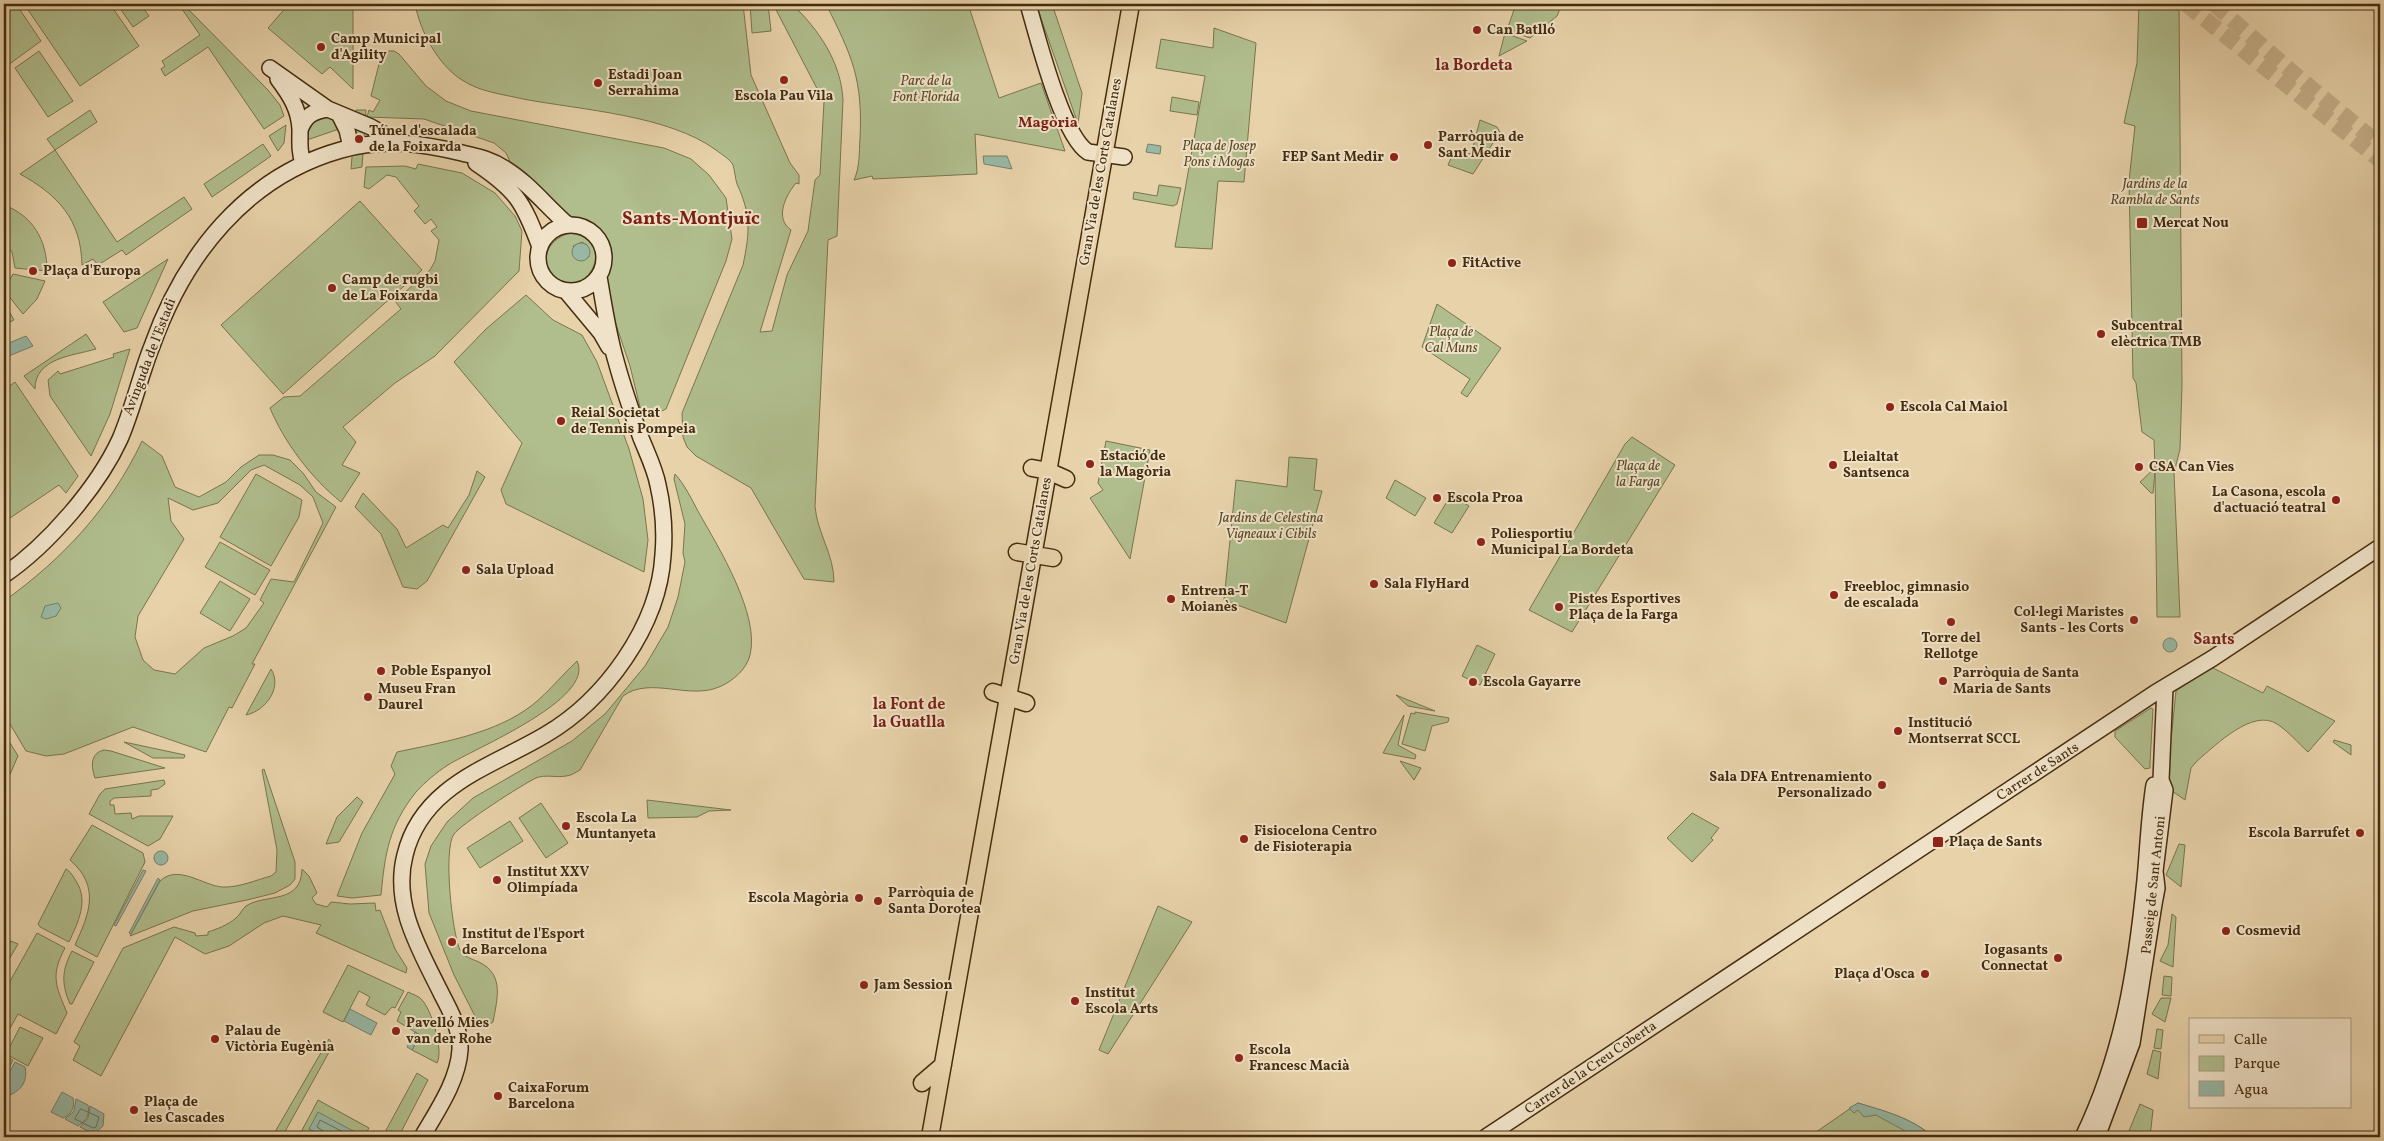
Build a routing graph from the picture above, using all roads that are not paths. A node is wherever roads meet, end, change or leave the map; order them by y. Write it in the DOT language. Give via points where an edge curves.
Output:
graph roads {
  1 [pos="1028,4"];
  2 [pos="1131,4"];
  3 [pos="333,112"];
  4 [pos="300,130"];
  5 [pos="398,142"];
  6 [pos="351,148"];
  7 [pos="462,153"];
  8 [pos="1104,155"];
  9 [pos="1124,157"];
  10 [pos="303,164"];
  11 [pos="568,225"];
  12 [pos="540,247"];
  13 [pos="599,277"];
  14 [pos="566,291"];
  15 [pos="615,359"];
  16 [pos="1032,468"];
  17 [pos="1048,471"];
  18 [pos="1066,479"];
  19 [pos="2380,547"];
  20 [pos="1017,552"];
  21 [pos="1034,556"];
  22 [pos="1053,558"];
  23 [pos="4,575"];
  24 [pos="2165,687"];
  25 [pos="1000,694"];
  26 [pos="1026,703"];
  27 [pos="2154,785"];
  28 [pos="1696,999"];
  29 [pos="943,1065"];
  30 [pos="922,1083"];
  31 [pos="422,1137"];
  32 [pos="930,1137"];
  33 [pos="1486,1137"];
  34 [pos="2083,1137"];
  35 [pos="2097,1137"];
  1 -- 8 [label="street" via="1062,111 1073,134 1088,152"];
  2 -- 8 [label="main road, Gran Via de les Corts Catalanes"];
  3 -- 4 [label="street" via="311,114"];
  3 -- 4 [label="street" via="270,68 294,104"];
  3 -- 5 [label="street"];
  3 -- 6 [label="street" via="347,130"];
  4 -- 10 [label="street" via="298,146"];
  5 -- 6 [label="street, Avinguda de l'Estadi"];
  5 -- 7 [label="street, Avinguda de l'Estadi" via="427,144"];
  6 -- 10 [label="street, Avinguda de l'Estadi"];
  7 -- 11 [label="street, Avinguda de l'Estadi" via="485,157 504,168 533,190"];
  7 -- 12 [label="street, Avinguda de l'Estadi" via="500,178 513,192 526,210"];
  8 -- 9 [label="street"];
  8 -- 17 [label="main road, Gran Via de les Corts Catalanes"];
  10 -- 23 [label="street, Avinguda de l'Estadi" via="246,200 199,251 173,295 120,438 97,482 46,538"];
  11 -- 12 [label="street" via="551,232"];
  11 -- 13 [label="street" via="589,230 602,246 605,256"];
  12 -- 14 [label="street" via="540,271 555,287"];
  13 -- 14 [label="street" via="584,288"];
  13 -- 15 [label="street"];
  14 -- 15 [label="street" via="601,333"];
  15 -- 31 [label="street" via="658,483 663,557 656,591 645,623 631,647 593,697 545,735 447,789 419,821 411,837 403,874 406,913 410,930 454,1019 460,1049 454,1077"];
  16 -- 17 [label="main road"];
  17 -- 18 [label="main road"];
  17 -- 21 [label="main road, Gran Via de les Corts Catalanes"];
  19 -- 24 [label="street, Carrer de Sants"];
  20 -- 21 [label="main road"];
  21 -- 22 [label="main road"];
  21 -- 25 [label="main road, Gran Via de les Corts Catalanes"];
  24 -- 28 [label="street, Carrer de Sants"];
  24 -- 35 [label="street, Passeig de Sant Antoni" via="2161,780 2165,790 2155,871 2157,888 2132,1043"];
  25 -- 26 [label="main road"];
  25 -- 29 [label="main road, Gran Via de les Corts Catalanes"];
  27 -- 34 [label="street, Passeig de Sant Antoni" via="2129,1000 2117,1054"];
  28 -- 33 [label="street, Carrer de la Creu Coberta"];
  29 -- 30 [label="main road"];
  29 -- 32 [label="main road, Gran Via de les Corts Catalanes"];
}
